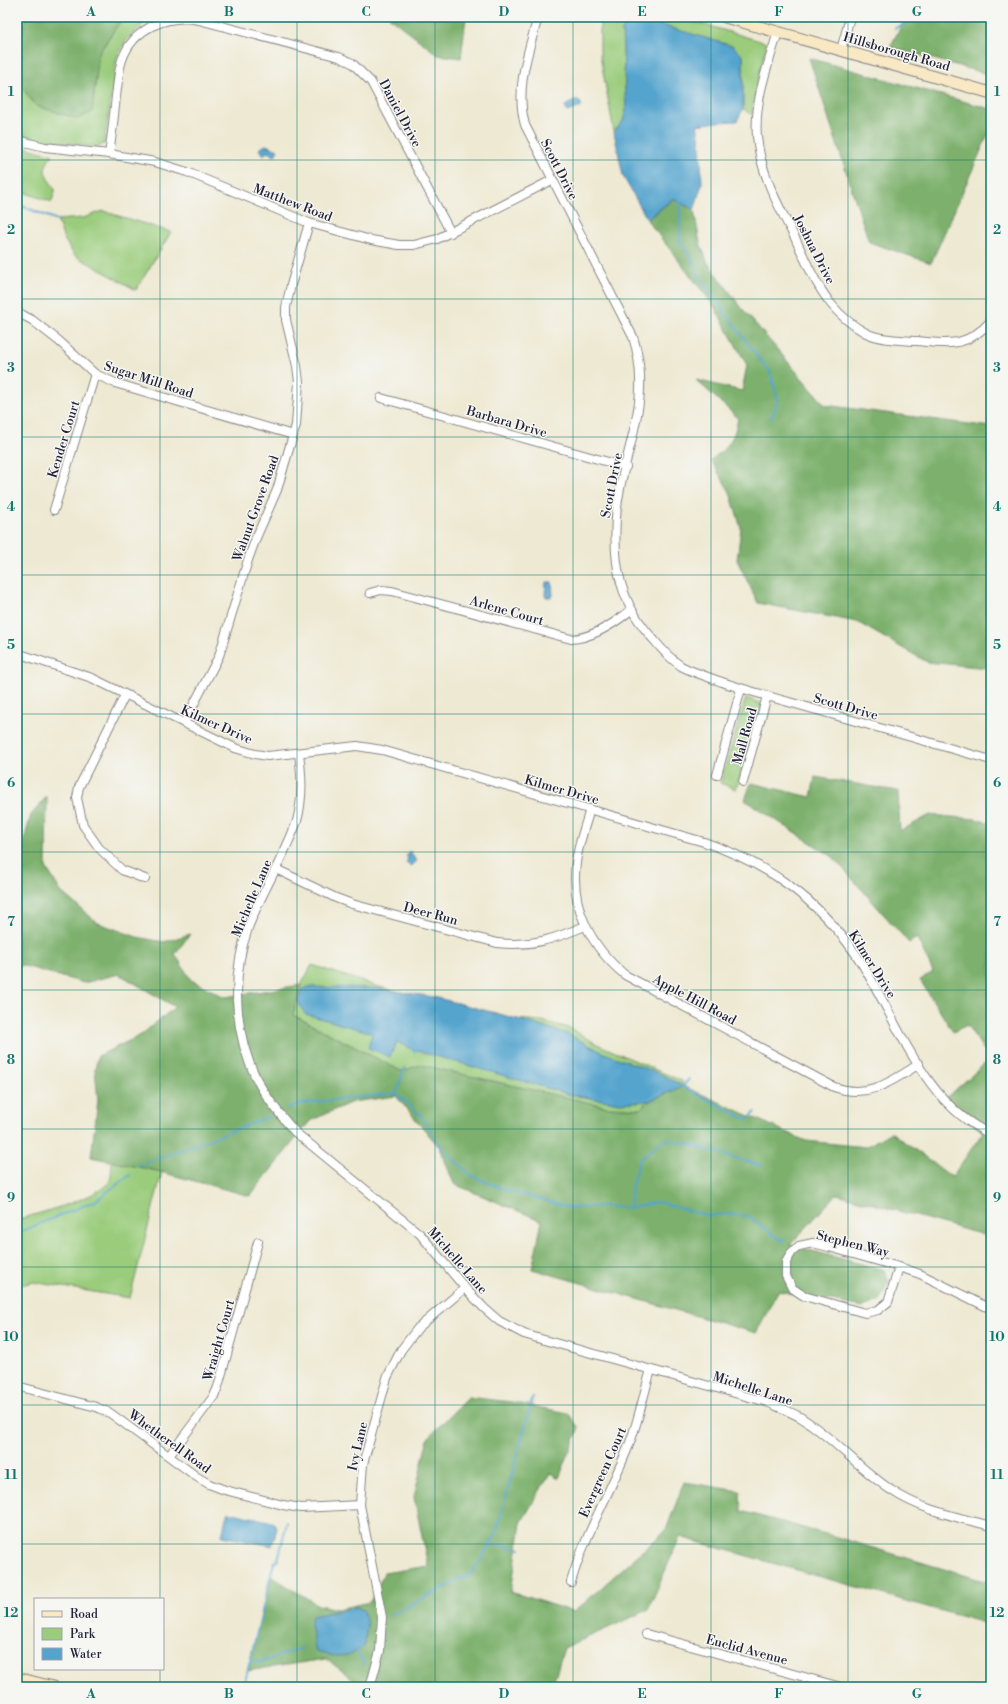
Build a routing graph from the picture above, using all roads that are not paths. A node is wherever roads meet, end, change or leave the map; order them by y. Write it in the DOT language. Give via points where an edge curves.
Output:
graph roads {
  1 [pos="538,17"];
  2 [pos="725,17"];
  3 [pos="850,17"];
  4 [pos="778,32"];
  5 [pos="841,50"];
  6 [pos="991,93"];
  7 [pos="17,140"];
  8 [pos="109,154"];
  9 [pos="552,180"];
  10 [pos="308,223"];
  11 [pos="451,233"];
  12 [pos="17,312"];
  13 [pos="991,321"];
  14 [pos="95,374"];
  15 [pos="381,398"];
  16 [pos="293,435"];
  17 [pos="626,467"];
  18 [pos="54,510"];
  19 [pos="370,593"];
  20 [pos="631,610"];
  21 [pos="17,653"];
  22 [pos="741,689"];
  23 [pos="126,695"];
  24 [pos="767,696"];
  25 [pos="184,723"];
  26 [pos="298,753"];
  27 [pos="991,760"];
  28 [pos="717,775"];
  29 [pos="743,782"];
  30 [pos="590,809"];
  31 [pos="276,869"];
  32 [pos="145,879"];
  33 [pos="585,926"];
  34 [pos="919,1064"];
  35 [pos="991,1134"];
  36 [pos="258,1242"];
  37 [pos="899,1267"];
  38 [pos="465,1288"];
  39 [pos="991,1309"];
  40 [pos="651,1370"];
  41 [pos="17,1386"];
  42 [pos="169,1456"];
  43 [pos="360,1505"];
  44 [pos="991,1526"];
  45 [pos="571,1582"];
  46 [pos="646,1634"];
  47 [pos="17,1678"];
  48 [pos="50,1687"];
  49 [pos="370,1687"];
  50 [pos="841,1687"];
  1 -- 9 [label="street, Scott Drive" via="522,77 521,104 528,134"];
  2 -- 4 [label="street, Hillsborough Road"];
  3 -- 5 [label="street"];
  4 -- 5 [label="street, Hillsborough Road"];
  4 -- 13 [label="street, Joshua Drive" via="758,109 757,134 760,156 778,204 807,263 832,304 866,333 914,341 952,344 968,340 981,332"];
  5 -- 6 [label="street, Hillsborough Road"];
  7 -- 8 [label="street, Matthew Road" via="45,147"];
  8 -- 10 [label="street, Matthew Road" via="155,162 187,172"];
  8 -- 11 [label="street, Daniel Drive" via="119,71 126,51 139,34 157,23 178,18 199,20 326,52 358,68 371,82"];
  9 -- 11 [label="street, Matthew Road"];
  9 -- 17 [label="street, Scott Drive" via="636,345 640,402"];
  10 -- 11 [label="street, Matthew Road" via="399,245 426,242"];
  10 -- 16 [label="street, Walnut Grove Road" via="286,307 286,320 299,382 298,409"];
  12 -- 14 [label="street, Sugar Mill Road" via="37,324"];
  14 -- 16 [label="street, Sugar Mill Road" via="115,383"];
  14 -- 18 [label="street, Kender Court"];
  15 -- 17 [label="street, Barbara Drive"];
  16 -- 25 [label="street, Walnut Grove Road" via="277,490 248,560 219,656"];
  17 -- 20 [label="street, Scott Drive" via="617,506 614,540 618,576"];
  19 -- 20 [label="street, Arlene Court" via="392,591 571,639 599,631"];
  20 -- 22 [label="street, Scott Drive" via="642,628 681,666"];
  21 -- 23 [label="street, Kilmer Drive" via="79,673"];
  22 -- 24 [label="street, Scott Drive"];
  22 -- 28 [label="street, Mall Road"];
  23 -- 25 [label="street, Kilmer Drive"];
  23 -- 32 [label="street" via="79,787 77,798 83,825 99,848 122,870"];
  24 -- 27 [label="street, Scott Drive"];
  24 -- 29 [label="street, Mall Road"];
  25 -- 26 [label="street, Kilmer Drive" via="235,748 255,754 273,756"];
  26 -- 30 [label="street, Kilmer Drive" via="345,746 368,747"];
  26 -- 31 [label="street, Michelle Lane" via="302,785 300,809"];
  30 -- 33 [label="street, Apple Hill Road" via="577,855 575,873 576,895"];
  30 -- 34 [label="street, Kilmer Drive" via="722,848 762,867 792,887 831,923 856,954"];
  31 -- 33 [label="street, Deer Run" via="352,904 497,943 537,943"];
  31 -- 38 [label="street, Michelle Lane" via="248,928 237,980 239,1021 251,1068 280,1114 295,1132 420,1234"];
  33 -- 34 [label="street, Apple Hill Road" via="607,959 625,975 834,1087 851,1092 874,1090"];
  34 -- 35 [label="street, Kilmer Drive" via="948,1104 968,1121"];
  36 -- 42 [label="street, Wraight Court" via="218,1387"];
  37 -- 37 [label="street, Stephen Way" via="813,1244 799,1246 792,1252 786,1262 786,1276 792,1288 804,1296 865,1313 878,1310 888,1302"];
  37 -- 39 [label="street, Stephen Way" via="920,1274"];
  38 -- 40 [label="street, Michelle Lane" via="499,1321 524,1334"];
  38 -- 43 [label="street, Ivy Lane" via="418,1328 401,1350 387,1378 363,1464"];
  40 -- 44 [label="street, Michelle Lane" via="767,1402 786,1410 811,1425 880,1482 905,1499"];
  40 -- 45 [label="street, Evergreen Court" via="628,1449 587,1537"];
  41 -- 42 [label="street, Whetherell Road" via="110,1413"];
  42 -- 43 [label="street, Whetherell Road" via="209,1484 283,1505 301,1508"];
  43 -- 49 [label="street, Ivy Lane" via="382,1617 380,1651"];
  46 -- 50 [label="street, Euclid Avenue"];
  47 -- 48 [label="street"];
}
